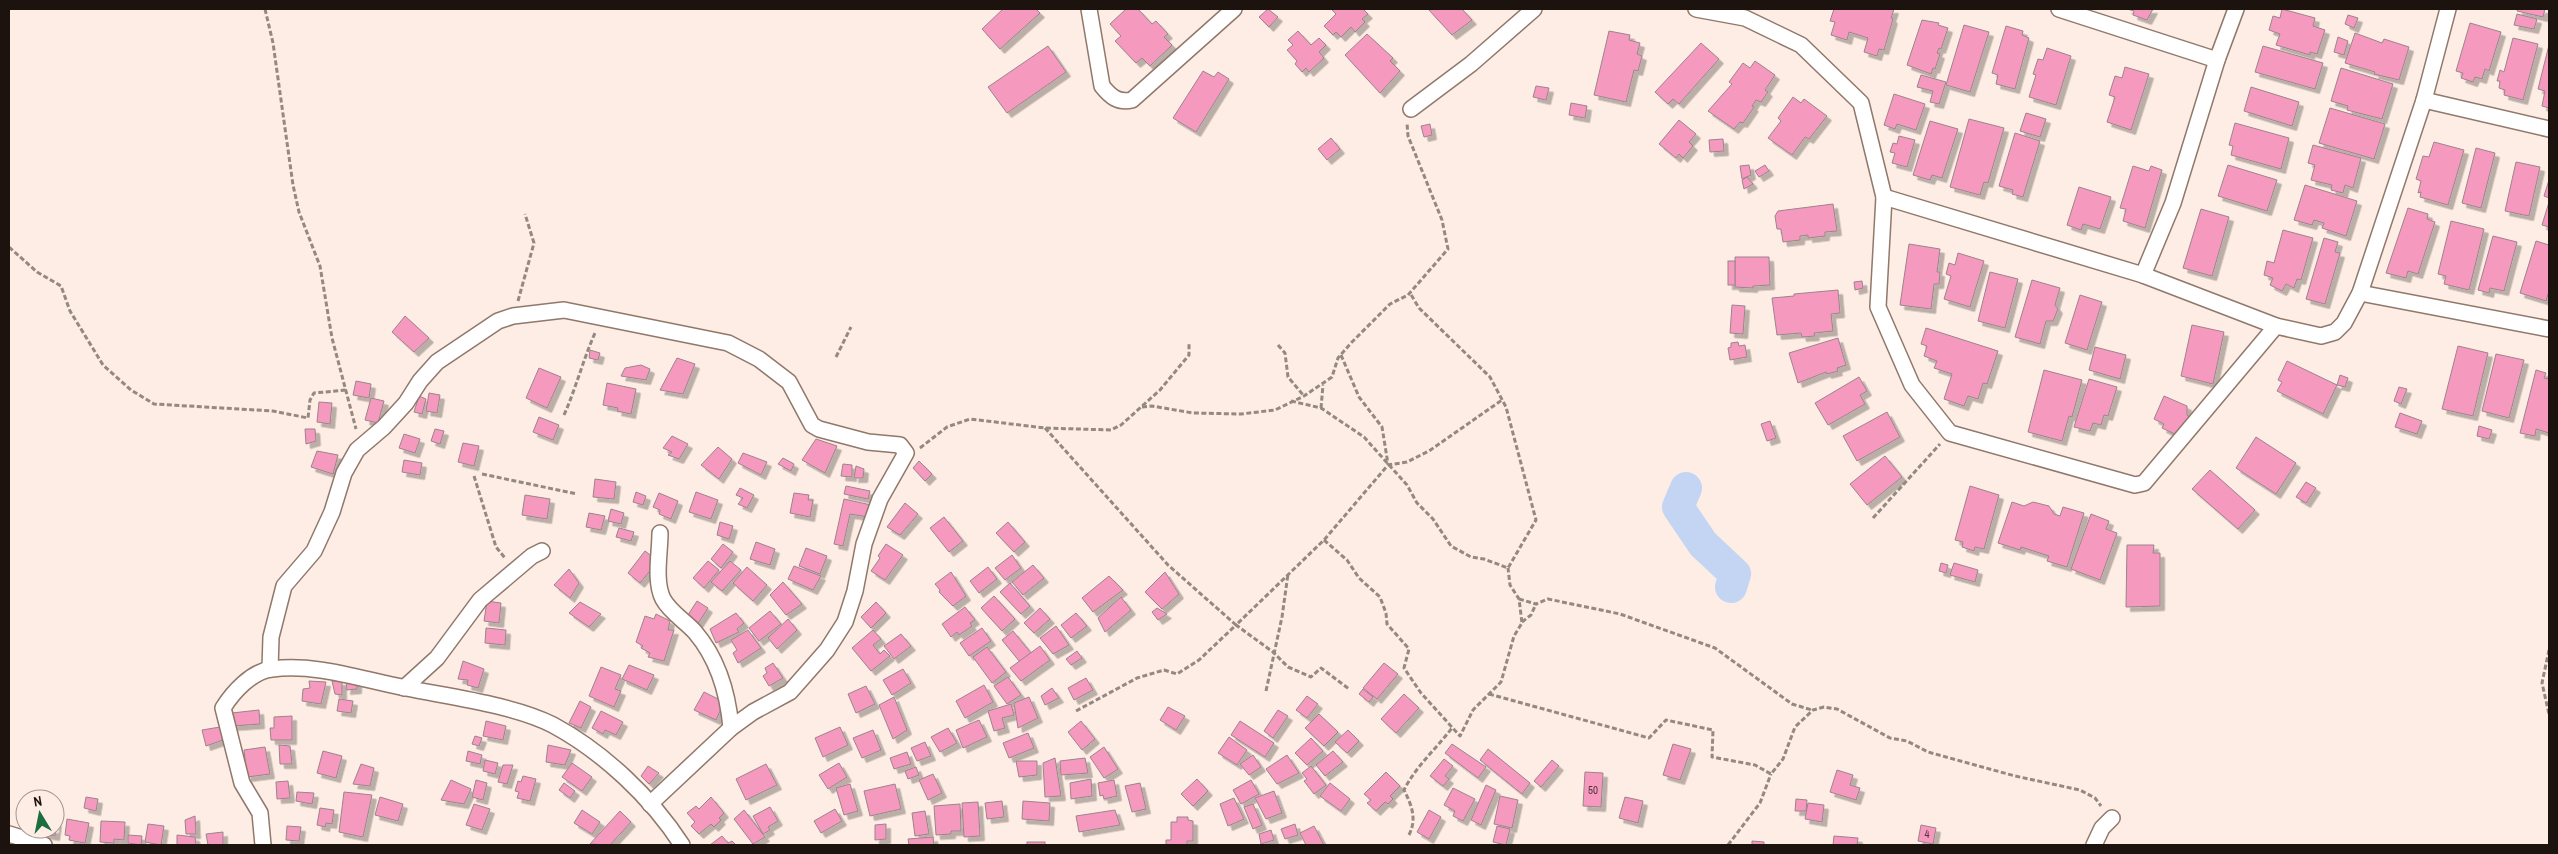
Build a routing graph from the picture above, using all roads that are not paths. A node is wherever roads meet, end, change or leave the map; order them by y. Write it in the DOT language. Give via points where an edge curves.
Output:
graph roads {
  1 [pos="1089,9"];
  2 [pos="1234,9"];
  3 [pos="1534,9"];
  4 [pos="1696,9"];
  5 [pos="2059,9"];
  6 [pos="2236,9"];
  7 [pos="2448,9"];
  8 [pos="2217,60"];
  9 [pos="2424,100"];
  10 [pos="1412,109"];
  11 [pos="2549,129"];
  12 [pos="1884,197"];
  13 [pos="2143,275"];
  14 [pos="2360,293"];
  15 [pos="2276,326"];
  16 [pos="2549,329"];
  17 [pos="660,533"];
  18 [pos="542,551"];
  19 [pos="270,669"];
  20 [pos="404,688"];
  21 [pos="731,728"];
  22 [pos="650,804"];
  23 [pos="2112,818"];
  24 [pos="9,834"];
  25 [pos="44,845"];
  26 [pos="263,845"];
  27 [pos="682,845"];
  28 [pos="2094,845"];
  1 -- 2 [label="street" via="1102,86 1118,101 1132,100"];
  3 -- 10 [label="street" via="1472,64"];
  4 -- 12 [label="street" via="1745,18 1801,45 1860,102"];
  5 -- 8 [label="street"];
  6 -- 8 [label="street"];
  7 -- 9 [label="street"];
  8 -- 13 [label="street" via="2173,203"];
  9 -- 11 [label="street"];
  9 -- 14 [label="street"];
  12 -- 13 [label="street"];
  12 -- 15 [label="street" via="1878,307 1912,385 1950,433 2135,485 2144,484"];
  13 -- 15 [label="street"];
  14 -- 15 [label="street" via="2336,332 2321,336"];
  14 -- 16 [label="street"];
  17 -- 21 [label="street" via="659,584 662,598 696,633 719,673 726,693"];
  18 -- 20 [label="street" via="480,600 437,658"];
  19 -- 20 [label="street" via="308,669"];
  19 -- 21 [label="street" via="271,637 284,586 314,550 332,512 344,473 357,450 406,402 437,362 498,322 513,316 564,310 728,343 759,359 789,382 812,425 868,442 905,448 905,458 880,499 864,544 852,599 827,650 790,692"];
  19 -- 26 [label="street" via="245,682 223,708 242,783 260,813"];
  20 -- 22 [label="street" via="483,704 551,724 603,760"];
  21 -- 22 [label="street"];
  22 -- 27 [label="street"];
  23 -- 28 [label="street" via="2102,828"];
  24 -- 25 [label="street"];
}
